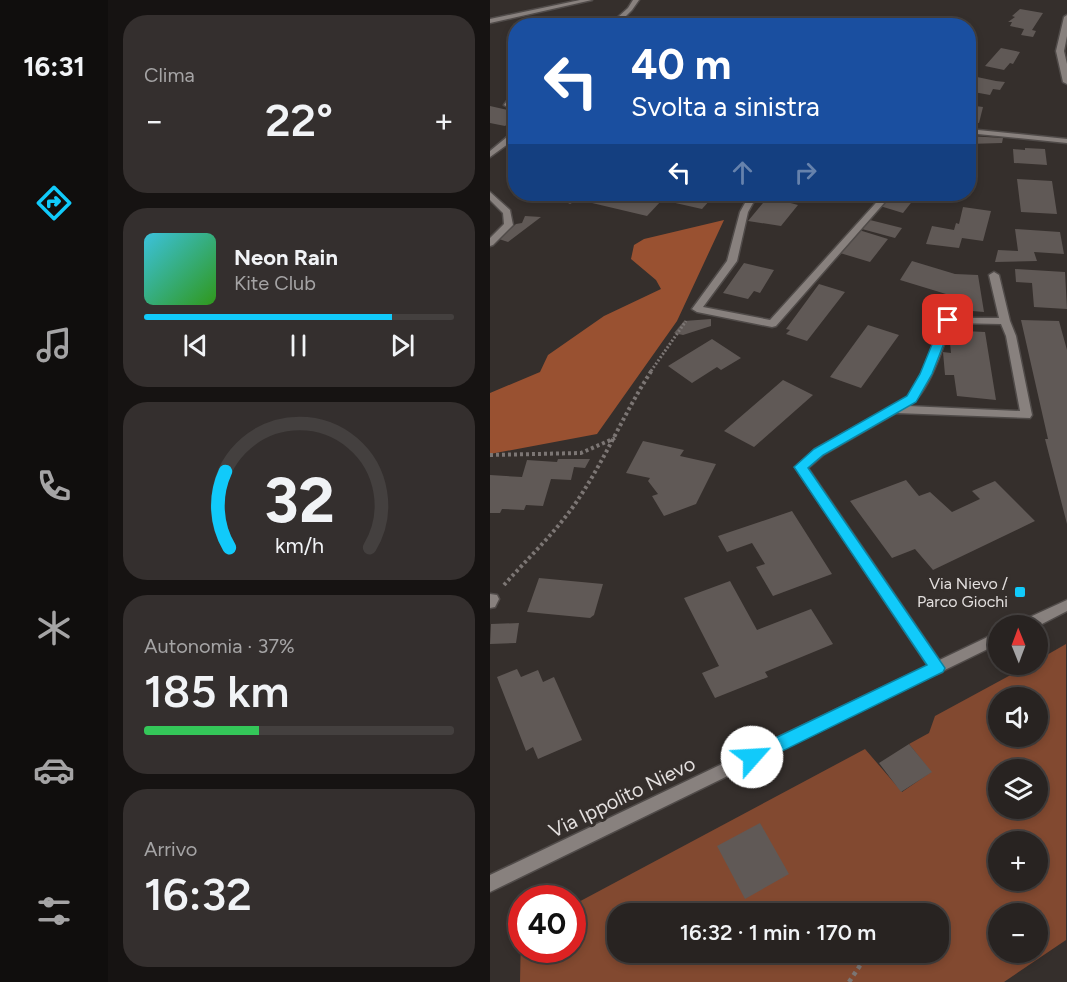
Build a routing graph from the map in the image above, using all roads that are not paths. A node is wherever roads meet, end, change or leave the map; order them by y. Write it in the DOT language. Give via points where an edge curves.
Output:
graph roads {
  1 [pos="589,0"];
  2 [pos="636,0"];
  3 [pos="1066,17"];
  4 [pos="620,18"];
  5 [pos="490,21"];
  6 [pos="1065,63"];
  7 [pos="1066,82"];
  8 [pos="976,132"];
  9 [pos="508,140"];
  10 [pos="1066,141"];
  11 [pos="490,155"];
  12 [pos="490,195"];
  13 [pos="750,201"];
  14 [pos="882,201"];
  15 [pos="490,243"];
  16 [pos="994,275"];
  17 [pos="1005,321"];
  18 [pos="894,410"];
  19 [pos="1066,605"];
  20 [pos="1046,615"];
  21 [pos="988,643"];
  22 [pos="937,668"];
  23 [pos="490,884"];
  1 -- 5 [label="street"];
  2 -- 4 [label="street"];
  3 -- 6 [label="street" via="1060,51"];
  6 -- 7 [label="street"];
  8 -- 10 [label="street"];
  9 -- 11 [label="street"];
  12 -- 15 [label="street" via="507,212 509,225"];
  13 -- 14 [label="street" via="732,261 697,309 772,324"];
  16 -- 17 [label="street"];
  17 -- 18 [label="street" via="948,320 912,399"];
  17 -- 18 [label="street" via="1026,415"];
  18 -- 22 [label="street" via="819,452 801,467"];
  19 -- 20 [label="street"];
  21 -- 22 [label="street, Via Ippolito Nievo"];
  22 -- 23 [label="street, Via Ippolito Nievo"];
}
